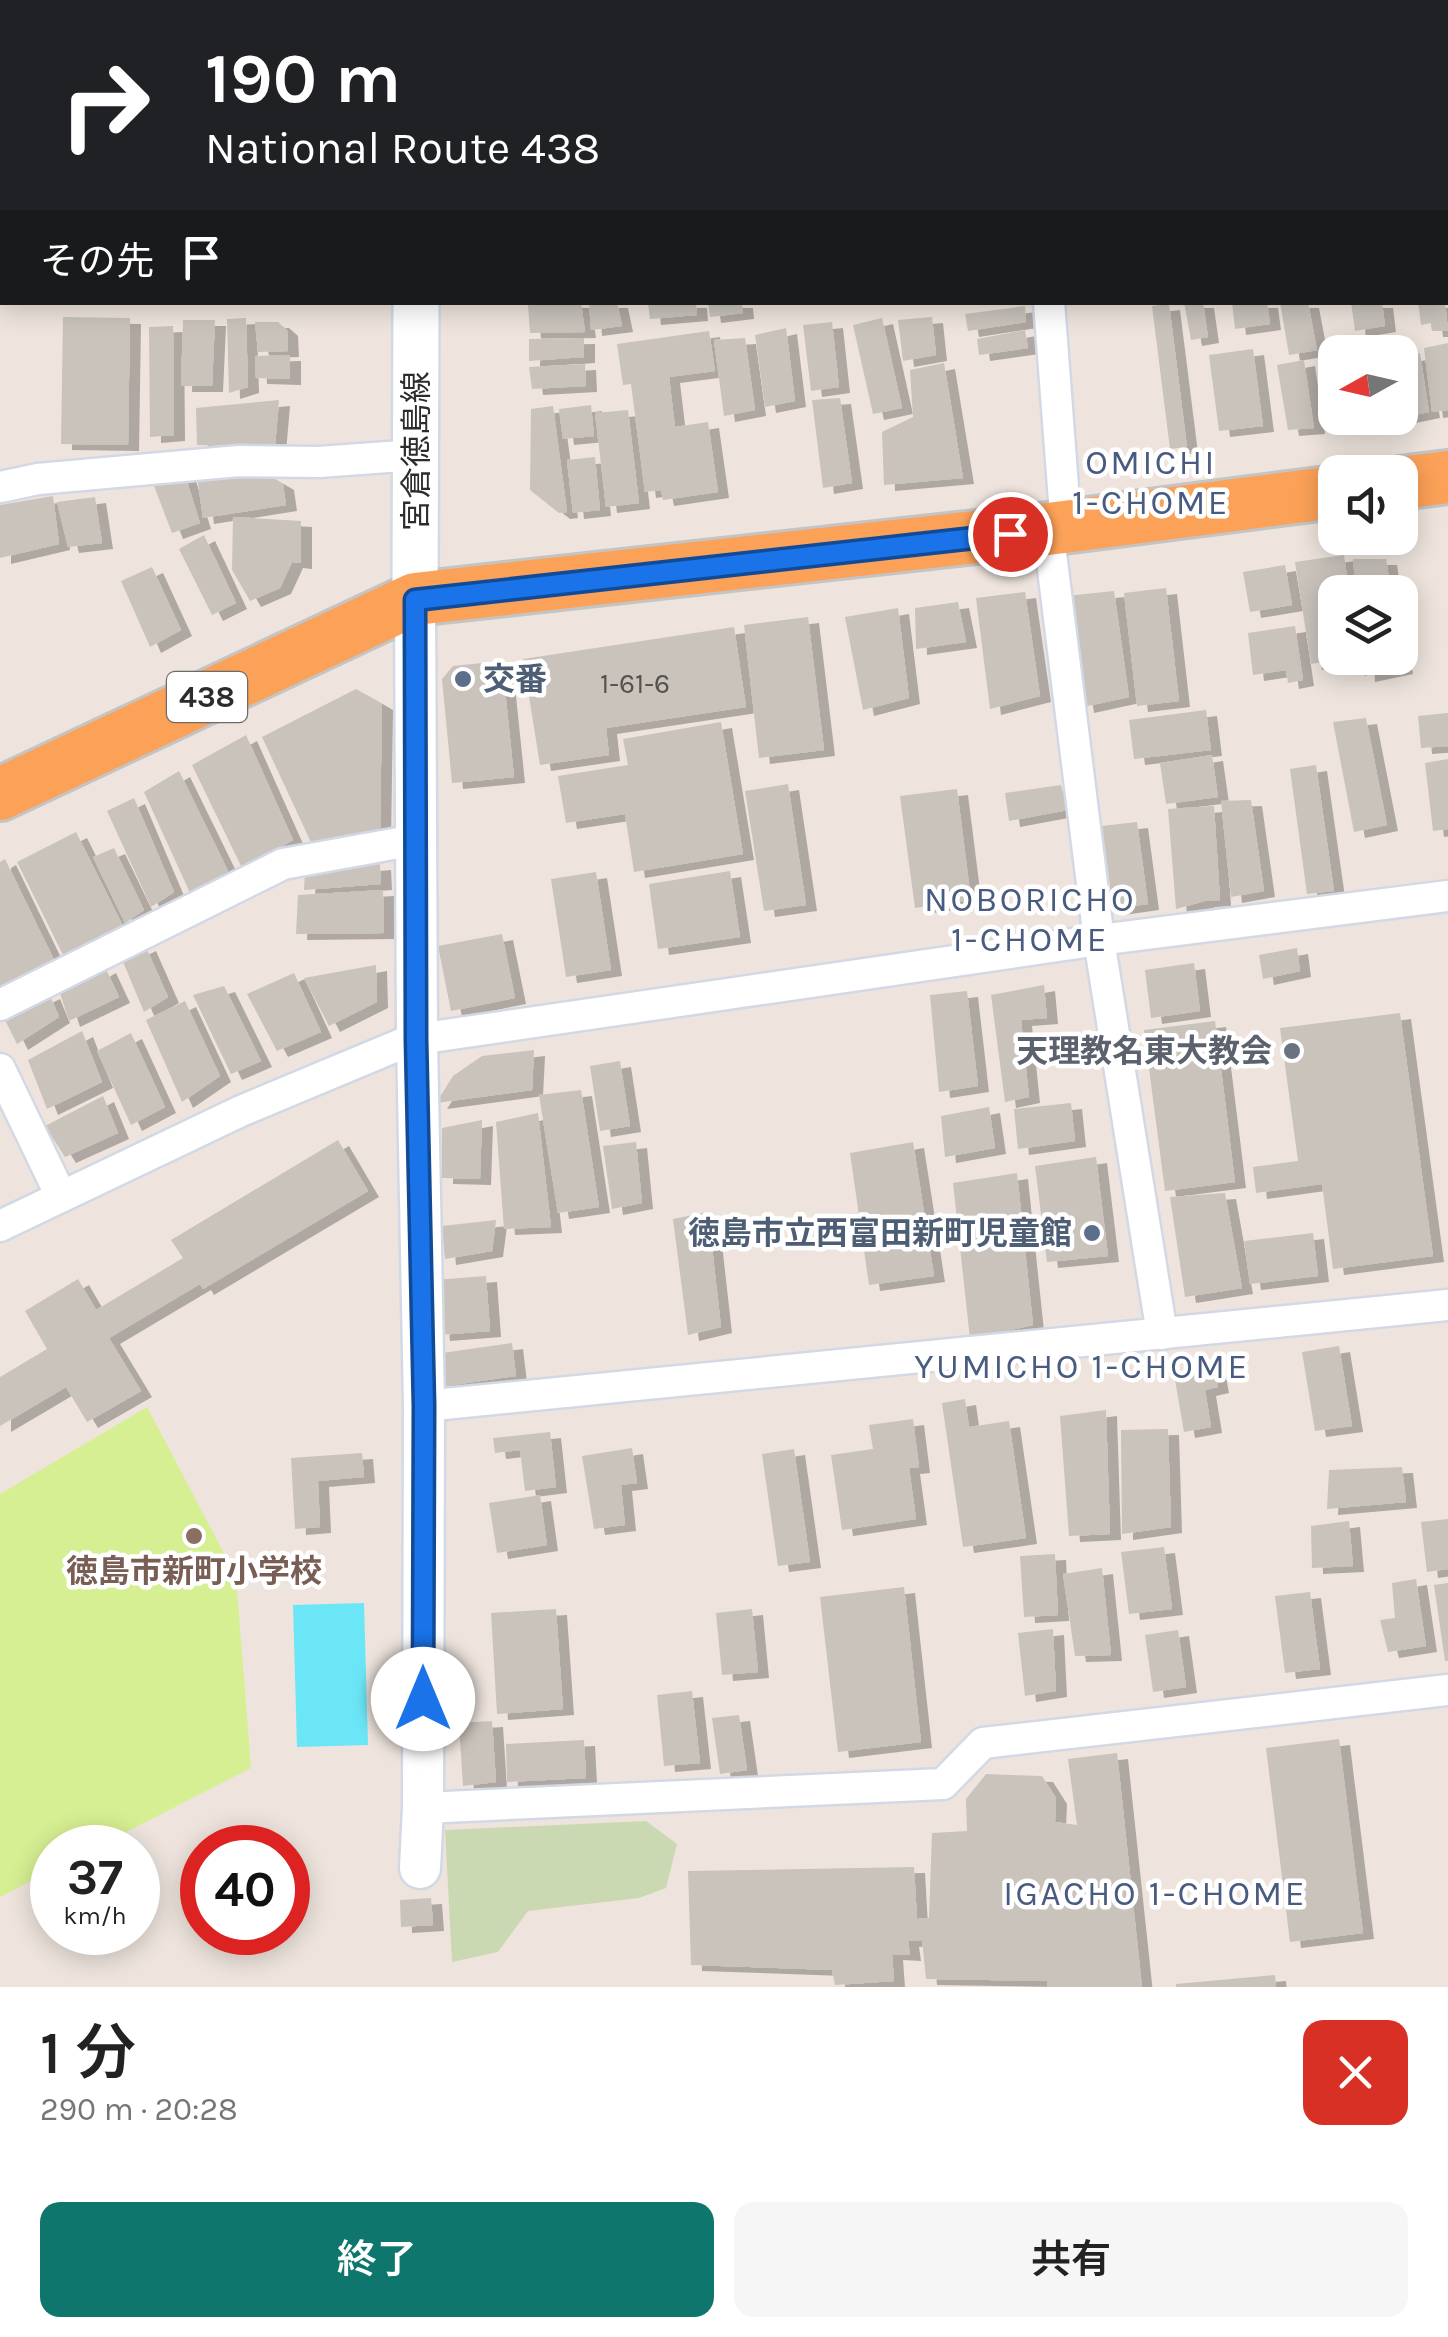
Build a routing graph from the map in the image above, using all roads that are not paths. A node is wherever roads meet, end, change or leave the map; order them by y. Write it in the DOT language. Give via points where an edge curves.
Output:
graph roads {
  1 [pos="416,305"];
  2 [pos="1049,305"];
  3 [pos="415,455"];
  4 [pos="1448,477"];
  5 [pos="1418,481"];
  6 [pos="0,487"];
  7 [pos="1318,494"];
  8 [pos="1057,528"];
  9 [pos="415,600"];
  10 [pos="0,794"];
  11 [pos="415,840"];
  12 [pos="1448,896"];
  13 [pos="1099,940"];
  14 [pos="0,1004"];
  15 [pos="416,1040"];
  16 [pos="0,1069"];
  17 [pos="61,1196"];
  18 [pos="0,1226"];
  19 [pos="1448,1305"];
  20 [pos="1162,1334"];
  21 [pos="424,1406"];
  22 [pos="1448,1690"];
  23 [pos="422,1808"];
  24 [pos="420,1868"];
  1 -- 3 [label="main road, 宮倉徳島線"];
  2 -- 8 [label="street"];
  3 -- 6 [label="street" via="239,461"];
  3 -- 9 [label="main road, 宮倉徳島線"];
  4 -- 5 [label="highway"];
  7 -- 8 [label="highway, 438"];
  8 -- 9 [label="highway, 438"];
  8 -- 13 [label="street"];
  9 -- 10 [label="highway, 438"];
  9 -- 11 [label="street"];
  11 -- 14 [label="street" via="284,864"];
  11 -- 15 [label="street"];
  12 -- 13 [label="street"];
  13 -- 15 [label="street"];
  13 -- 20 [label="street"];
  15 -- 17 [label="street"];
  15 -- 21 [label="street"];
  16 -- 17 [label="street"];
  17 -- 18 [label="street"];
  19 -- 20 [label="street"];
  20 -- 21 [label="street"];
  21 -- 23 [label="street"];
  22 -- 23 [label="street" via="982,1743 943,1784"];
  23 -- 24 [label="street"];
}
